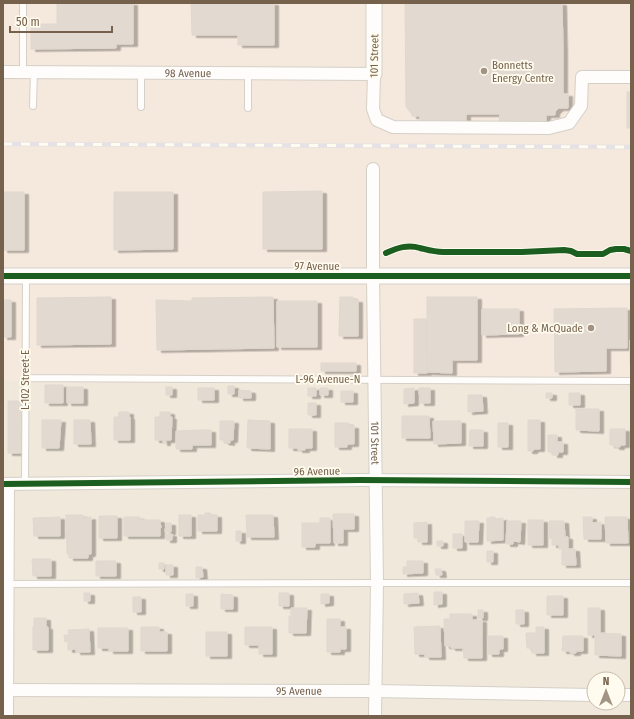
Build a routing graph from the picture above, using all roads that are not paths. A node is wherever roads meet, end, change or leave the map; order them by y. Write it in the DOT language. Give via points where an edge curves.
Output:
graph roads {
  1 [pos="23,3"];
  2 [pos="374,3"];
  3 [pos="3,72"];
  4 [pos="29,72"];
  5 [pos="141,72"];
  6 [pos="248,73"];
  7 [pos="374,74"];
  8 [pos="631,77"];
  9 [pos="33,106"];
  10 [pos="141,107"];
  11 [pos="248,108"];
  12 [pos="373,169"];
  13 [pos="3,276"];
  14 [pos="26,276"];
  15 [pos="373,276"];
  16 [pos="631,276"];
  17 [pos="26,378"];
  18 [pos="374,380"];
  19 [pos="631,381"];
  20 [pos="376,480"];
  21 [pos="631,482"];
  22 [pos="5,484"];
  23 [pos="25,485"];
  24 [pos="377,583"];
  25 [pos="631,583"];
  26 [pos="5,584"];
  27 [pos="5,690"];
  28 [pos="375,691"];
  29 [pos="586,695"];
  30 [pos="7,716"];
  31 [pos="375,716"];
  1 -- 4 [label="lane"];
  2 -- 7 [label="street, 101 Street"];
  3 -- 4 [label="street, 98 Avenue"];
  4 -- 5 [label="street, 98 Avenue"];
  4 -- 9 [label="lane"];
  5 -- 6 [label="street, 98 Avenue"];
  5 -- 10 [label="lane"];
  6 -- 7 [label="street, 98 Avenue"];
  6 -- 11 [label="lane"];
  7 -- 8 [label="street, 101 Street" via="373,109 377,120 393,127 549,128 569,123 581,106 582,77"];
  12 -- 15 [label="street, 101 Street"];
  13 -- 14 [label="street, 97 Avenue"];
  14 -- 15 [label="street, 97 Avenue"];
  14 -- 17 [label="lane, L-102 Street-E"];
  15 -- 16 [label="street, 97 Avenue"];
  15 -- 18 [label="street, 101 Street"];
  17 -- 18 [label="lane, L-96 Avenue-N"];
  17 -- 23 [label="lane, L-102 Street-E"];
  18 -- 19 [label="lane, L-96 Avenue-N"];
  18 -- 20 [label="street, 101 Street"];
  20 -- 21 [label="street, 96 Avenue"];
  20 -- 23 [label="street, 96 Avenue"];
  20 -- 24 [label="street, 101 Street"];
  22 -- 23 [label="street, 96 Avenue"];
  22 -- 26 [label="street"];
  24 -- 25 [label="lane"];
  24 -- 26 [label="lane"];
  24 -- 28 [label="street, 101 Street"];
  26 -- 27 [label="street"];
  27 -- 28 [label="street, 95 Avenue"];
  27 -- 30 [label="street"];
  28 -- 29 [label="street, 95 Avenue"];
  28 -- 31 [label="street, 101 Street"];
}
